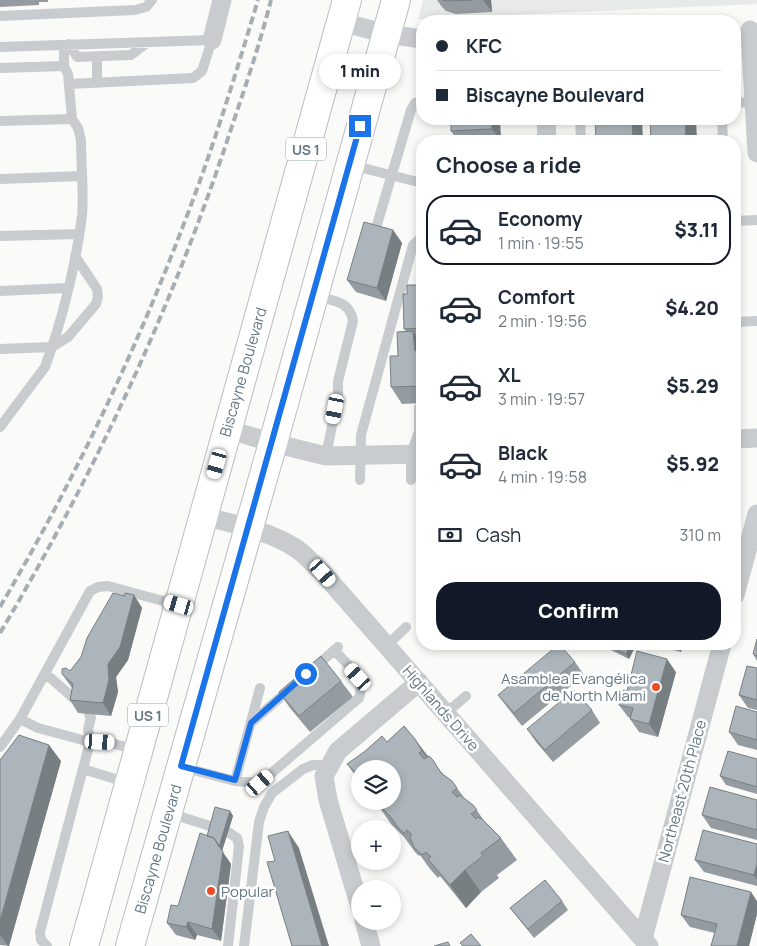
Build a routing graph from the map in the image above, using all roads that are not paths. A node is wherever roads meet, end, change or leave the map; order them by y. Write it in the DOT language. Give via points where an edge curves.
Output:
graph roads {
  1 [pos="152,0"];
  2 [pos="222,0"];
  3 [pos="396,0"];
  4 [pos="344,11"];
  5 [pos="0,16"];
  6 [pos="747,30"];
  7 [pos="387,34"];
  8 [pos="416,38"];
  9 [pos="212,40"];
  10 [pos="148,42"];
  11 [pos="66,45"];
  12 [pos="0,46"];
  13 [pos="97,57"];
  14 [pos="64,66"];
  15 [pos="0,68"];
  16 [pos="97,82"];
  17 [pos="69,84"];
  18 [pos="754,102"];
  19 [pos="416,103"];
  20 [pos="741,103"];
  21 [pos="72,118"];
  22 [pos="0,121"];
  23 [pos="757,153"];
  24 [pos="350,164"];
  25 [pos="393,175"];
  26 [pos="82,176"];
  27 [pos="0,179"];
  28 [pos="416,181"];
  29 [pos="757,220"];
  30 [pos="741,221"];
  31 [pos="376,228"];
  32 [pos="79,234"];
  33 [pos="0,236"];
  34 [pos="416,242"];
  35 [pos="75,256"];
  36 [pos="68,288"];
  37 [pos="0,290"];
  38 [pos="313,296"];
  39 [pos="757,321"];
  40 [pos="741,322"];
  41 [pos="52,347"];
  42 [pos="0,348"];
  43 [pos="0,427"];
  44 [pos="227,429"];
  45 [pos="757,438"];
  46 [pos="741,439"];
  47 [pos="273,443"];
  48 [pos="416,454"];
  49 [pos="326,456"];
  50 [pos="361,456"];
  51 [pos="416,458"];
  52 [pos="360,480"];
  53 [pos="411,480"];
  54 [pos="757,514"];
  55 [pos="203,516"];
  56 [pos="248,528"];
  57 [pos="741,573"];
  58 [pos="179,605"];
  59 [pos="406,627"];
  60 [pos="386,646"];
  61 [pos="720,650"];
  62 [pos="45,673"];
  63 [pos="419,682"];
  64 [pos="260,688"];
  65 [pos="466,696"];
  66 [pos="80,704"];
  67 [pos="446,713"];
  68 [pos="90,714"];
  69 [pos="20,719"];
  70 [pos="251,723"];
  71 [pos="90,742"];
  72 [pos="0,747"];
  73 [pos="138,750"];
  74 [pos="330,765"];
  75 [pos="181,766"];
  76 [pos="83,770"];
  77 [pos="235,780"];
  78 [pos="129,783"];
  79 [pos="168,813"];
  80 [pos="214,827"];
  81 [pos="228,832"];
  82 [pos="352,880"];
  83 [pos="367,930"];
  84 [pos="646,942"];
  85 [pos="90,945"];
  86 [pos="47,946"];
  87 [pos="130,946"];
  88 [pos="228,946"];
  89 [pos="244,946"];
  90 [pos="371,946"];
  1 -- 5 [label="lane" via="146,7 135,10"];
  2 -- 9 [label="street"];
  3 -- 7 [label="main road, Biscayne Boulevard"];
  4 -- 7 [label="street"];
  4 -- 44 [label="main road, Biscayne Boulevard / US 1"];
  6 -- 18 [label="street"];
  7 -- 8 [label="street"];
  7 -- 24 [label="main road, Biscayne Boulevard"];
  9 -- 10 [label="lane"];
  9 -- 16 [label="lane" via="202,72 193,78"];
  10 -- 11 [label="lane"];
  10 -- 13 [label="lane" via="131,55"];
  11 -- 12 [label="lane"];
  11 -- 13 [label="lane" via="77,57"];
  11 -- 14 [label="lane"];
  13 -- 16 [label="lane"];
  14 -- 15 [label="lane"];
  14 -- 17 [label="lane"];
  16 -- 17 [label="lane"];
  17 -- 21 [label="lane"];
  18 -- 20 [label="lane"];
  18 -- 23 [label="street"];
  19 -- 25 [label="lane" via="411,110"];
  21 -- 22 [label="lane"];
  21 -- 26 [label="lane" via="81,140"];
  24 -- 25 [label="lane"];
  24 -- 38 [label="main road, Biscayne Boulevard"];
  25 -- 28 [label="lane"];
  25 -- 31 [label="lane"];
  26 -- 27 [label="lane"];
  26 -- 32 [label="lane"];
  29 -- 30 [label="lane"];
  32 -- 33 [label="lane"];
  32 -- 35 [label="lane"];
  34 -- 50 [label="lane" via="362,435"];
  35 -- 36 [label="lane"];
  35 -- 41 [label="lane" via="97,290 96,304 68,337"];
  36 -- 37 [label="lane"];
  36 -- 41 [label="lane"];
  38 -- 47 [label="main road, Biscayne Boulevard"];
  38 -- 49 [label="lane" via="346,306 352,321"];
  39 -- 40 [label="lane"];
  41 -- 42 [label="lane"];
  41 -- 43 [label="lane" via="45,367"];
  44 -- 47 [label="street"];
  44 -- 55 [label="main road, Biscayne Boulevard / US 1"];
  45 -- 46 [label="street"];
  47 -- 49 [label="street"];
  47 -- 56 [label="main road, Biscayne Boulevard"];
  48 -- 50 [label="street"];
  49 -- 50 [label="street"];
  50 -- 52 [label="lane"];
  51 -- 53 [label="lane"];
  54 -- 57 [label="street"];
  55 -- 56 [label="street, Highlands Drive"];
  55 -- 58 [label="main road, Biscayne Boulevard / US 1"];
  56 -- 60 [label="street, Highlands Drive" via="298,550 323,573"];
  56 -- 75 [label="main road, Biscayne Boulevard"];
  58 -- 62 [label="lane" via="98,586 90,591"];
  58 -- 73 [label="main road, Biscayne Boulevard / US 1"];
  59 -- 60 [label="lane"];
  60 -- 63 [label="street, Highlands Drive"];
  61 -- 84 [label="street, Northeast 20th Place"];
  62 -- 66 [label="lane"];
  62 -- 69 [label="lane"];
  63 -- 67 [label="street, Highlands Drive"];
  63 -- 74 [label="street" via="338,751"];
  64 -- 70 [label="lane"];
  65 -- 67 [label="lane"];
  67 -- 84 [label="street, Highlands Drive"];
  68 -- 71 [label="lane"];
  69 -- 71 [label="lane" via="38,728"];
  69 -- 72 [label="lane"];
  70 -- 77 [label="lane"];
  70 -- 77 [label="lane" via="336,649 361,684 360,698 260,783"];
  71 -- 73 [label="lane"];
  71 -- 76 [label="lane"];
  73 -- 78 [label="main road, Biscayne Boulevard / US 1"];
  74 -- 82 [label="street" via="324,776 325,787"];
  74 -- 89 [label="lane" via="303,769 272,793 264,807 259,822"];
  75 -- 77 [label="lane"];
  75 -- 79 [label="main road, Biscayne Boulevard"];
  76 -- 78 [label="lane"];
  76 -- 86 [label="lane" via="40,932 41,940"];
  78 -- 85 [label="main road, Biscayne Boulevard / US 1"];
  79 -- 80 [label="lane"];
  79 -- 87 [label="main road, Biscayne Boulevard"];
  81 -- 88 [label="lane" via="237,838 239,846"];
  83 -- 90 [label="street"];
}
